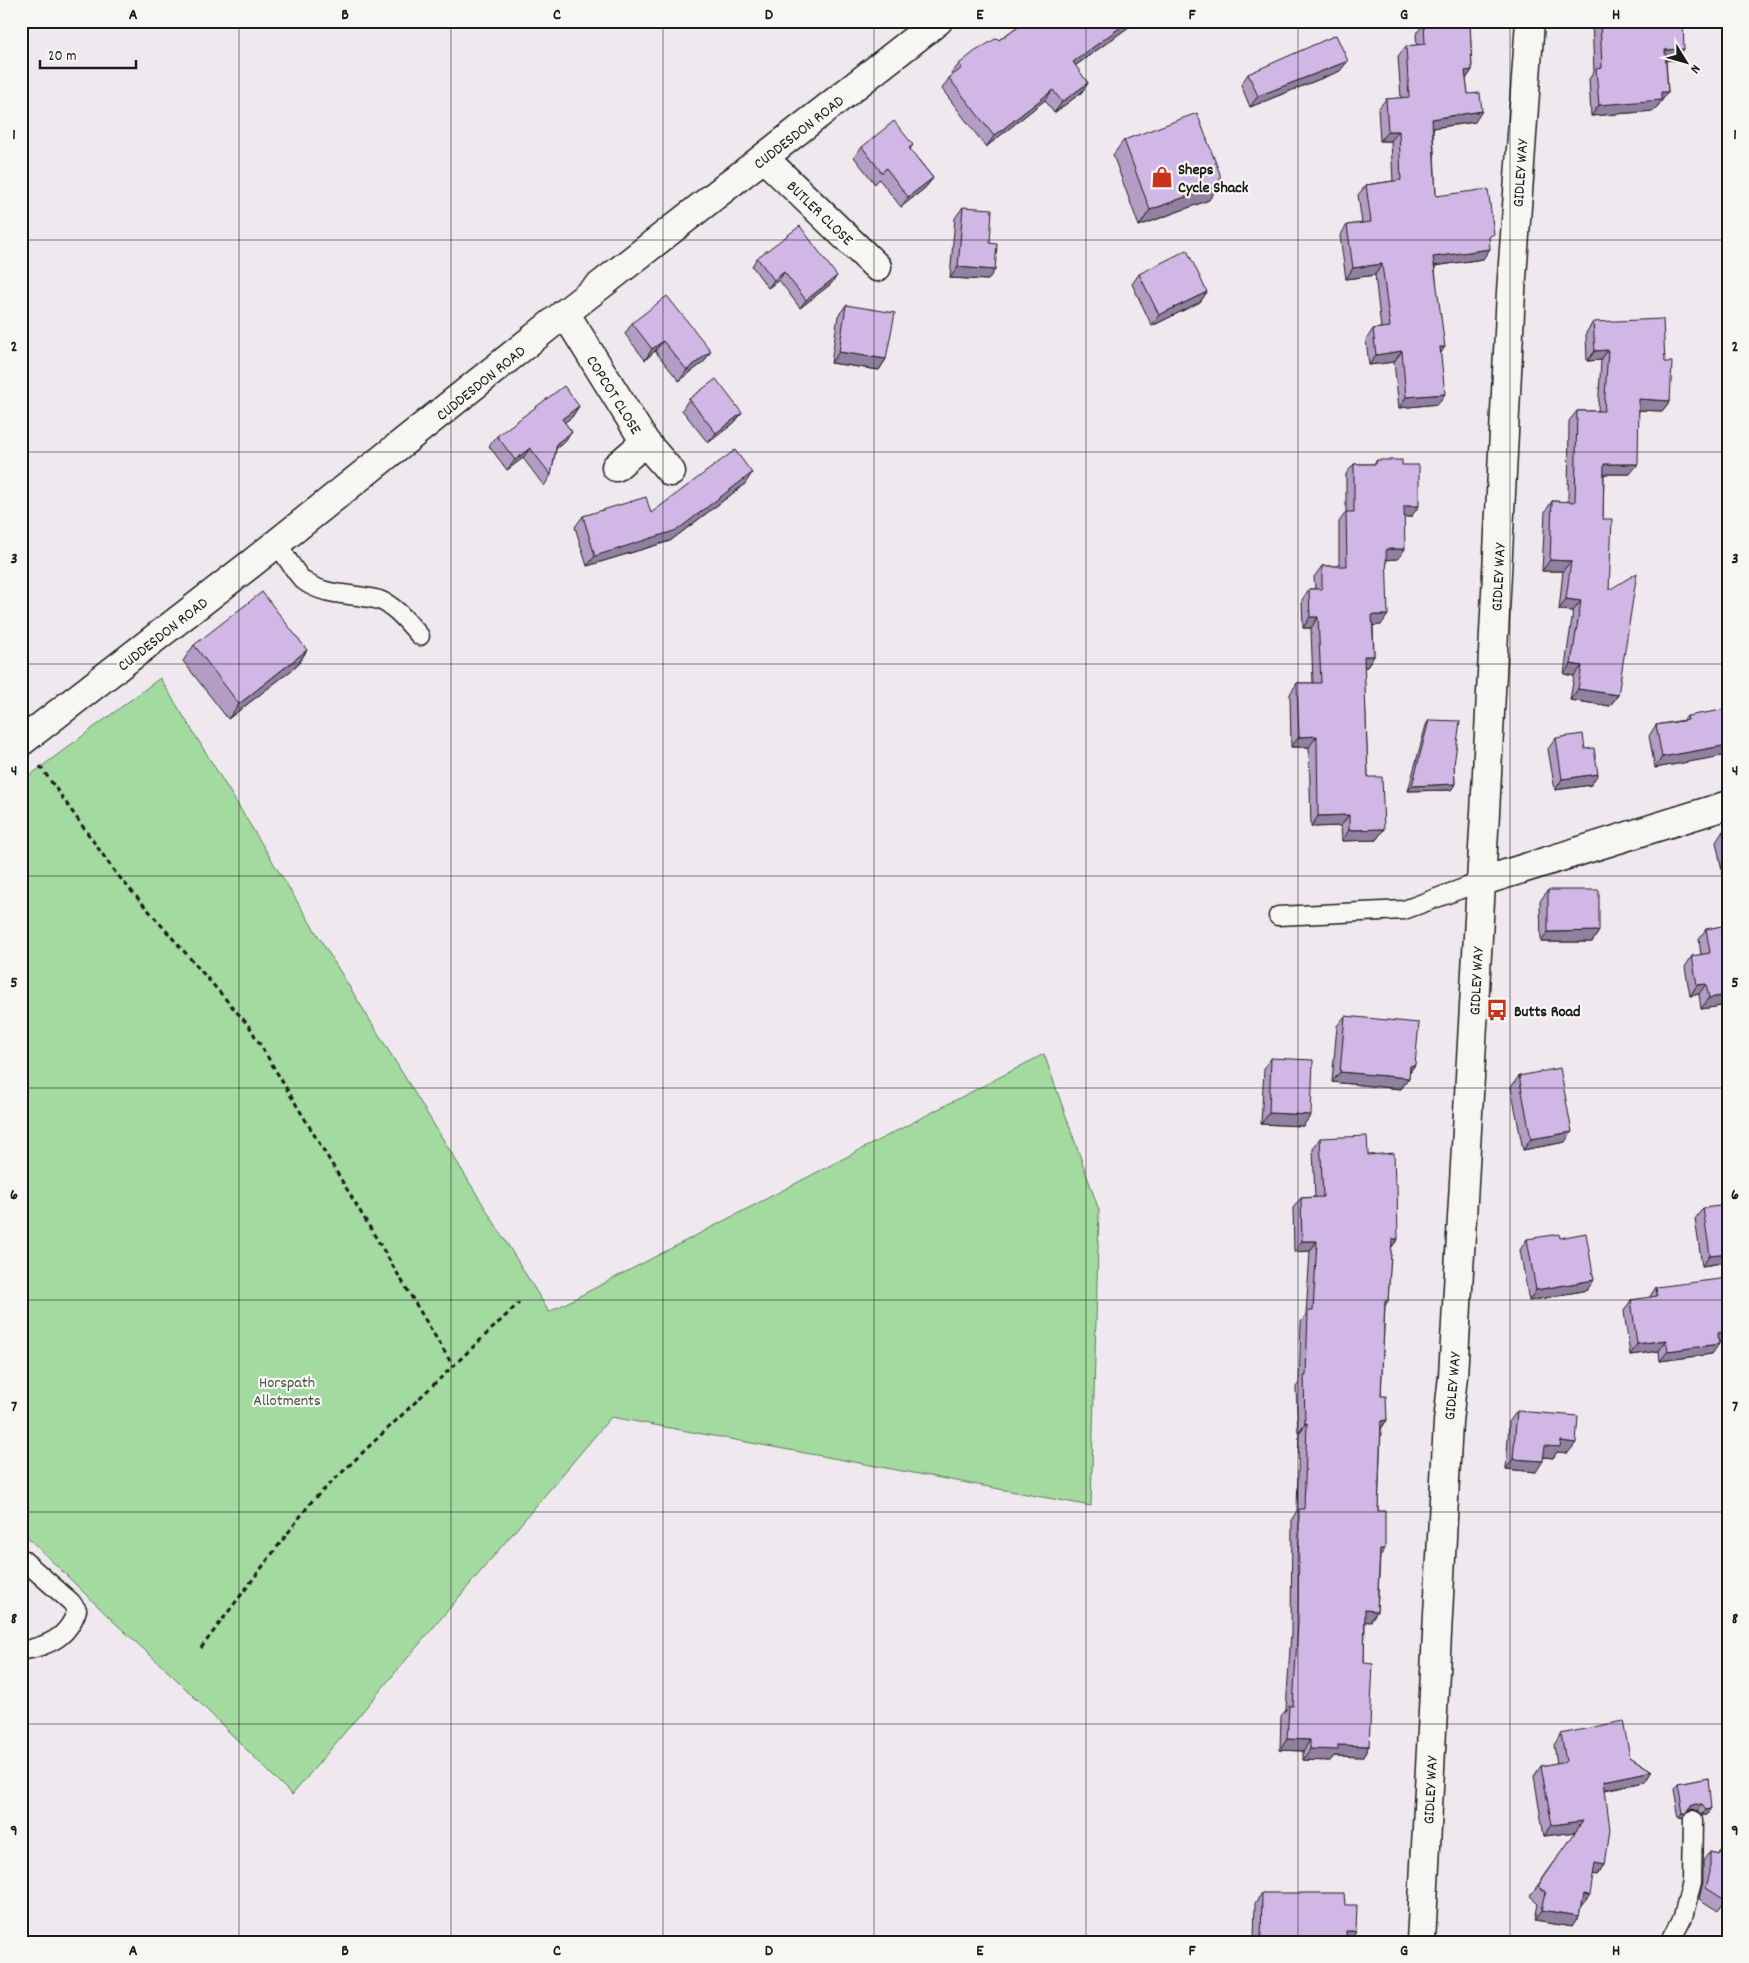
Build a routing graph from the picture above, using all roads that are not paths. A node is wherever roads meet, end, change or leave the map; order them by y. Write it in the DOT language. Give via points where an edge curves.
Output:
graph roads {
  1 [pos="938,21"];
  2 [pos="1530,21"];
  3 [pos="764,158"];
  4 [pos="877,266"];
  5 [pos="565,312"];
  6 [pos="645,442"];
  7 [pos="616,467"];
  8 [pos="671,472"];
  9 [pos="277,543"];
  10 [pos="420,636"];
  11 [pos="22,741"];
  12 [pos="1728,805"];
  13 [pos="1480,882"];
  14 [pos="1278,916"];
  15 [pos="21,1558"];
  16 [pos="21,1651"];
  17 [pos="1693,1820"];
  18 [pos="1421,1942"];
  19 [pos="1670,1942"];
  1 -- 3 [label="street, CUDDESDON ROAD"];
  2 -- 13 [label="street, GIDLEY WAY" via="1511,292"];
  3 -- 4 [label="street, BUTLER CLOSE"];
  3 -- 5 [label="street, CUDDESDON ROAD"];
  5 -- 6 [label="street, COPCOT CLOSE"];
  5 -- 9 [label="street, CUDDESDON ROAD"];
  6 -- 7 [label="street"];
  6 -- 8 [label="street, COPCOT CLOSE"];
  9 -- 10 [label="lane" via="303,581 328,592 380,601 392,608"];
  9 -- 11 [label="street, CUDDESDON ROAD"];
  12 -- 13 [label="street"];
  13 -- 14 [label="lane" via="1404,910"];
  13 -- 18 [label="street, GIDLEY WAY"];
  15 -- 16 [label="lane" via="77,1610 73,1623 59,1637 42,1647"];
  17 -- 19 [label="lane" via="1692,1882 1683,1917"];
}
